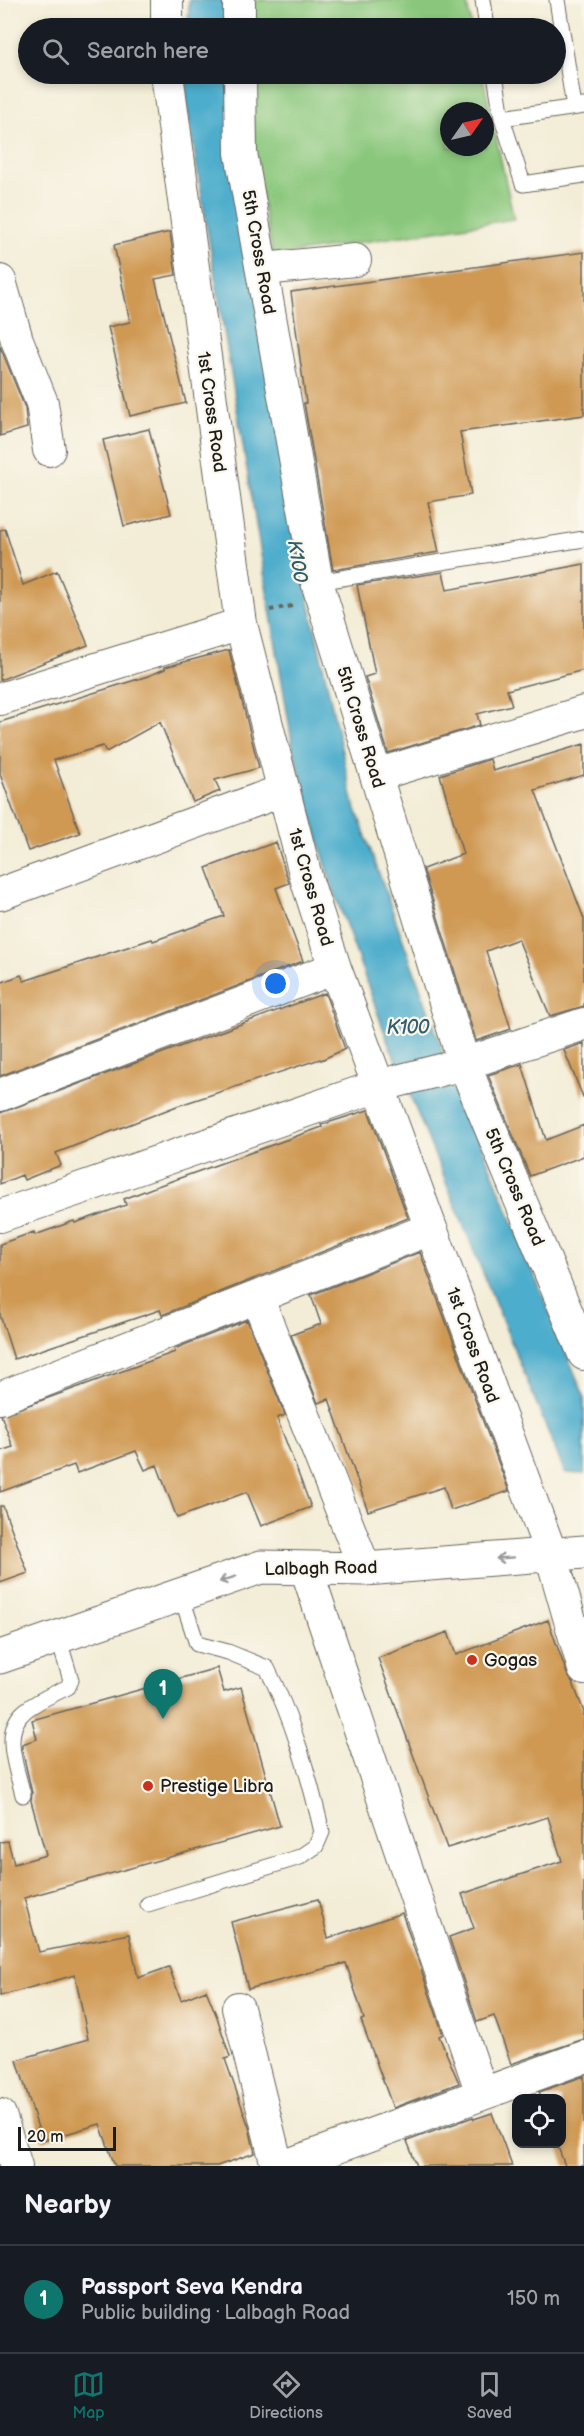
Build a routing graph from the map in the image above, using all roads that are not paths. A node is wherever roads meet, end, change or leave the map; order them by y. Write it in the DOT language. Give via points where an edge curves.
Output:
graph roads {
  1 [pos="168,0"];
  2 [pos="239,0"];
  3 [pos="483,0"];
  4 [pos="557,0"];
  5 [pos="167,18"];
  6 [pos="239,18"];
  7 [pos="486,18"];
  8 [pos="561,18"];
  9 [pos="566,43"];
  10 [pos="168,84"];
  11 [pos="240,84"];
  12 [pos="497,84"];
  13 [pos="579,106"];
  14 [pos="502,118"];
  15 [pos="584,175"];
  16 [pos="355,260"];
  17 [pos="263,269"];
  18 [pos="0,281"];
  19 [pos="9,344"];
  20 [pos="49,450"];
  21 [pos="584,538"];
  22 [pos="317,582"];
  23 [pos="241,624"];
  24 [pos="0,699"];
  25 [pos="584,712"];
  26 [pos="376,775"];
  27 [pos="284,790"];
  28 [pos="0,894"];
  29 [pos="335,968"];
  30 [pos="584,1024"];
  31 [pos="458,1065"];
  32 [pos="378,1086"];
  33 [pos="0,1095"];
  34 [pos="0,1216"];
  35 [pos="430,1229"];
  36 [pos="257,1297"];
  37 [pos="584,1354"];
  38 [pos="0,1398"];
  39 [pos="584,1552"];
  40 [pos="551,1554"];
  41 [pos="306,1568"];
  42 [pos="365,1569"];
  43 [pos="181,1595"];
  44 [pos="58,1637"];
  45 [pos="0,1657"];
  46 [pos="584,1669"];
  47 [pos="23,1795"];
  48 [pos="148,1904"];
  49 [pos="238,2008"];
  50 [pos="584,2057"];
  51 [pos="482,2094"];
  52 [pos="0,2115"];
  53 [pos="16,2166"];
  54 [pos="277,2166"];
  55 [pos="285,2166"];
  1 -- 5 [label="street"];
  2 -- 6 [label="street"];
  3 -- 7 [label="lane"];
  4 -- 8 [label="lane"];
  9 -- 13 [label="lane"];
  10 -- 23 [label="street, 1st Cross Road"];
  11 -- 17 [label="street, 5th Cross Road" via="241,153"];
  12 -- 14 [label="lane"];
  13 -- 14 [label="lane"];
  14 -- 15 [label="lane" via="523,184"];
  16 -- 17 [label="street"];
  17 -- 22 [label="street, 5th Cross Road"];
  18 -- 19 [label="street"];
  19 -- 20 [label="street" via="42,404"];
  21 -- 22 [label="lane"];
  22 -- 26 [label="street, 5th Cross Road"];
  23 -- 24 [label="street"];
  23 -- 27 [label="street, 1st Cross Road"];
  25 -- 26 [label="street"];
  26 -- 31 [label="street, 5th Cross Road"];
  27 -- 28 [label="street"];
  27 -- 29 [label="street, 1st Cross Road"];
  29 -- 32 [label="street, 1st Cross Road"];
  29 -- 33 [label="street"];
  30 -- 31 [label="street"];
  31 -- 32 [label="street"];
  31 -- 37 [label="street, 5th Cross Road"];
  32 -- 34 [label="street"];
  32 -- 35 [label="street, 1st Cross Road"];
  35 -- 36 [label="street"];
  35 -- 40 [label="street, 1st Cross Road"];
  36 -- 38 [label="street"];
  36 -- 42 [label="street"];
  39 -- 40 [label="main road, Lalbagh Road"];
  40 -- 42 [label="main road, Lalbagh Road, one-way"];
  40 -- 46 [label="street, 1st Cross Road"];
  41 -- 42 [label="main road, Lalbagh Road"];
  41 -- 43 [label="main road, Lalbagh Road, one-way" via="261,1567"];
  41 -- 51 [label="street"];
  43 -- 44 [label="main road, Lalbagh Road"];
  43 -- 48 [label="lane" via="197,1644 267,1668 284,1701 322,1832 316,1846 300,1857"];
  44 -- 45 [label="main road, Lalbagh Road"];
  44 -- 47 [label="lane" via="71,1680 68,1687 24,1711 11,1740"];
  49 -- 54 [label="street"];
  50 -- 51 [label="street"];
  51 -- 55 [label="street"];
  52 -- 53 [label="street"];
}
